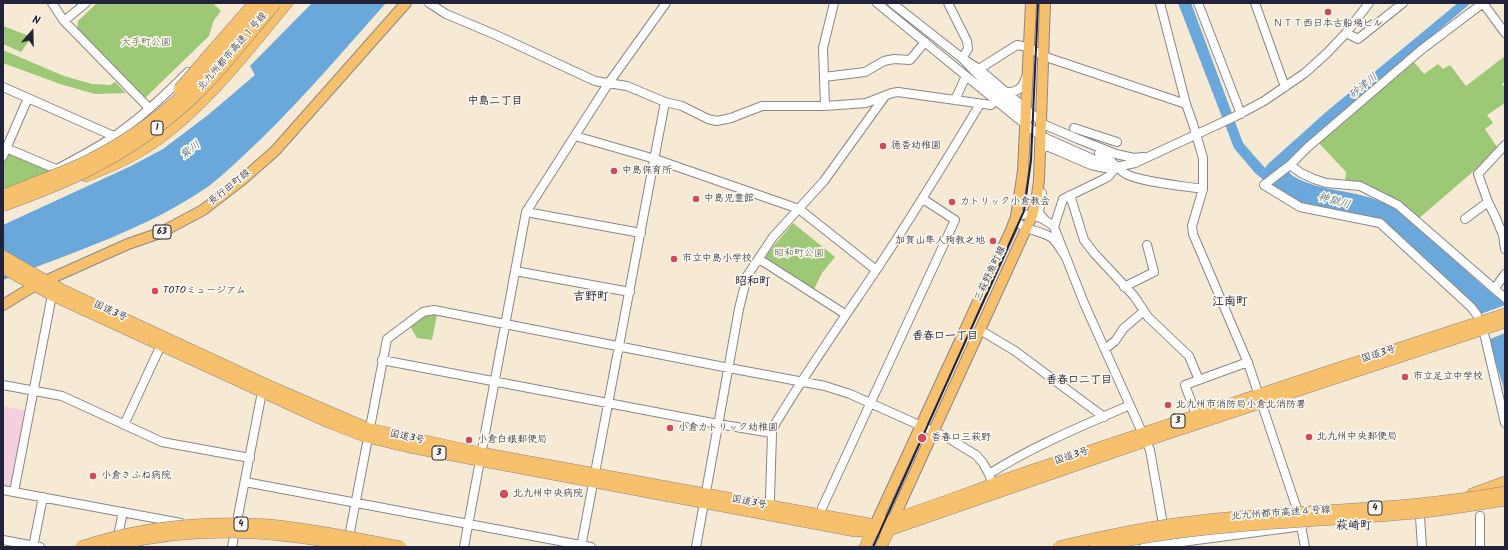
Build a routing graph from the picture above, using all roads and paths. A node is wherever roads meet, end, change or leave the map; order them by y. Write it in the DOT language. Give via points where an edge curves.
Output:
graph roads {
  1 [pos="52,3"];
  2 [pos="86,3"];
  3 [pos="254,3"];
  4 [pos="264,3"];
  5 [pos="270,3"];
  6 [pos="276,3"];
  7 [pos="279,3"];
  8 [pos="287,3"];
  9 [pos="406,3"];
  10 [pos="429,3"];
  11 [pos="666,3"];
  12 [pos="834,3"];
  13 [pos="877,3"];
  14 [pos="892,3"];
  15 [pos="948,3"];
  16 [pos="1031,3"];
  17 [pos="1045,3"];
  18 [pos="1160,3"];
  19 [pos="1198,3"];
  20 [pos="1255,3"];
  21 [pos="1369,3"];
  22 [pos="1403,3"];
  23 [pos="1483,3"];
  24 [pos="241,12"];
  25 [pos="260,16"];
  26 [pos="64,21"];
  27 [pos="252,25"];
  28 [pos="1346,33"];
  29 [pos="1505,33"];
  30 [pos="925,42"];
  31 [pos="1028,47"];
  32 [pos="1043,56"];
  33 [pos="962,58"];
  34 [pos="979,69"];
  35 [pos="966,76"];
  36 [pos="1027,76"];
  37 [pos="824,77"];
  38 [pos="181,78"];
  39 [pos="608,84"];
  40 [pos="3,87"];
  41 [pos="1285,87"];
  42 [pos="194,90"];
  43 [pos="1007,92"];
  44 [pos="885,96"];
  45 [pos="28,98"];
  46 [pos="955,100"];
  47 [pos="996,101"];
  48 [pos="665,102"];
  49 [pos="980,104"];
  50 [pos="1186,104"];
  51 [pos="825,106"];
  52 [pos="149,108"];
  53 [pos="1238,115"];
  54 [pos="1025,116"];
  55 [pos="1041,129"];
  56 [pos="1056,130"];
  57 [pos="1197,134"];
  58 [pos="575,136"];
  59 [pos="114,137"];
  60 [pos="1078,139"];
  61 [pos="128,142"];
  62 [pos="1117,142"];
  63 [pos="1505,145"];
  64 [pos="6,148"];
  65 [pos="1040,153"];
  66 [pos="3,156"];
  67 [pos="1148,156"];
  68 [pos="655,159"];
  69 [pos="87,161"];
  70 [pos="1290,165"];
  71 [pos="1116,167"];
  72 [pos="56,170"];
  73 [pos="61,179"];
  74 [pos="1039,180"];
  75 [pos="1203,189"];
  76 [pos="1070,195"];
  77 [pos="923,199"];
  78 [pos="3,201"];
  79 [pos="1488,202"];
  80 [pos="799,209"];
  81 [pos="526,212"];
  82 [pos="1032,216"];
  83 [pos="1016,217"];
  84 [pos="1466,219"];
  85 [pos="1045,220"];
  86 [pos="1054,227"];
  87 [pos="1027,228"];
  88 [pos="641,233"];
  89 [pos="1147,245"];
  90 [pos="1505,250"];
  91 [pos="3,256"];
  92 [pos="1065,256"];
  93 [pos="759,259"];
  94 [pos="3,268"];
  95 [pos="876,270"];
  96 [pos="515,271"];
  97 [pos="1505,274"];
  98 [pos="45,281"];
  99 [pos="34,286"];
  100 [pos="1124,287"];
  101 [pos="1495,288"];
  102 [pos="630,292"];
  103 [pos="52,295"];
  104 [pos="1505,298"];
  105 [pos="3,305"];
  106 [pos="1144,311"];
  107 [pos="845,314"];
  108 [pos="1505,314"];
  109 [pos="1505,322"];
  110 [pos="506,324"];
  111 [pos="1482,325"];
  112 [pos="980,330"];
  113 [pos="161,345"];
  114 [pos="619,347"];
  115 [pos="1105,349"];
  116 [pos="382,360"];
  117 [pos="1248,362"];
  118 [pos="729,368"];
  119 [pos="802,380"];
  120 [pos="1198,380"];
  121 [pos="494,382"];
  122 [pos="3,385"];
  123 [pos="265,388"];
  124 [pos="34,391"];
  125 [pos="1260,398"];
  126 [pos="609,403"];
  127 [pos="869,404"];
  128 [pos="1130,405"];
  129 [pos="1104,416"];
  130 [pos="1197,419"];
  131 [pos="1505,423"];
  132 [pos="718,424"];
  133 [pos="124,425"];
  134 [pos="920,426"];
  135 [pos="933,432"];
  136 [pos="368,433"];
  137 [pos="772,433"];
  138 [pos="1145,437"];
  139 [pos="480,457"];
  140 [pos="250,458"];
  141 [pos="594,478"];
  142 [pos="990,479"];
  143 [pos="245,482"];
  144 [pos="1505,482"];
  145 [pos="3,490"];
  146 [pos="14,492"];
  147 [pos="1505,492"];
  148 [pos="43,497"];
  149 [pos="704,499"];
  150 [pos="1505,500"];
  151 [pos="1444,501"];
  152 [pos="355,503"];
  153 [pos="1505,506"];
  154 [pos="768,511"];
  155 [pos="123,512"];
  156 [pos="1417,515"];
  157 [pos="820,516"];
  158 [pos="1480,516"];
  159 [pos="469,524"];
  160 [pos="891,525"];
  161 [pos="1301,526"];
  162 [pos="873,528"];
  163 [pos="235,534"];
  164 [pos="3,540"];
  165 [pos="1167,545"];
  166 [pos="581,546"];
  167 [pos="36,547"];
  168 [pos="81,547"];
  169 [pos="110,547"];
  170 [pos="116,547"];
  171 [pos="232,547"];
  172 [pos="347,547"];
  173 [pos="358,547"];
  174 [pos="401,547"];
  175 [pos="464,547"];
  176 [pos="591,547"];
  177 [pos="696,547"];
  178 [pos="865,547"];
  179 [pos="881,547"];
  180 [pos="1058,547"];
  181 [pos="1096,547"];
  182 [pos="1144,547"];
  183 [pos="1305,547"];
  184 [pos="1422,547"];
  185 [pos="1480,547"];
  1 -- 26 [label="street"];
  2 -- 26 [label="street"];
  3 -- 69 [label="highway, bridge" via="178,90"];
  4 -- 69 [label="highway, 1, bridge" via="214,63 184,94 148,124"];
  5 -- 25 [label="street"];
  6 -- 78 [label="highway, 北九州都市高速１号線 / 1, bridge" via="206,84 155,129 117,155 72,178"];
  7 -- 27 [label="street" via="258,28"];
  8 -- 78 [label="highway, bridge" via="225,77 201,102 156,140 100,171"];
  9 -- 98 [label="main road, 長行田町線 / 63" via="275,151 242,180 208,206 160,233 128,244"];
  10 -- 39 [label="street" via="446,14"];
  11 -- 39 [label="street"];
  12 -- 37 [label="street" via="823,48"];
  13 -- 30 [label="street"];
  14 -- 33 [label="street"];
  15 -- 33 [label="street" via="967,41 968,49"];
  16 -- 31 [label="main road, 三萩野魚町線"];
  17 -- 32 [label="main road, 三萩野魚町線"];
  18 -- 50 [label="street"];
  19 -- 53 [label="street"];
  20 -- 41 [label="street"];
  21 -- 28 [label="street"];
  22 -- 28 [label="street" via="1358,39"];
  23 -- 29 [label="street"];
  23 -- 70 [label="street" via="1368,94"];
  24 -- 25 [label="street"];
  24 -- 27 [label="street"];
  24 -- 38 [label="street"];
  25 -- 27 [label="street"];
  26 -- 52 [label="street"];
  27 -- 42 [label="street"];
  28 -- 41 [label="street" via="1305,73"];
  30 -- 35 [label="street"];
  30 -- 37 [label="street" via="910,60 894,59 884,61 865,72"];
  31 -- 32 [label="street"];
  31 -- 34 [label="street" via="1017,46"];
  31 -- 36 [label="main road, 三萩野魚町線"];
  32 -- 50 [label="street"];
  32 -- 55 [label="main road, 三萩野魚町線"];
  33 -- 34 [label="street"];
  33 -- 54 [label="street"];
  34 -- 43 [label="street"];
  35 -- 46 [label="street"];
  35 -- 47 [label="street"];
  36 -- 43 [label="street" via="1016,92"];
  36 -- 54 [label="main road, 三萩野魚町線"];
  37 -- 51 [label="street"];
  38 -- 42 [label="street"];
  38 -- 52 [label="street"];
  39 -- 48 [label="street" via="627,86"];
  39 -- 58 [label="street"];
  40 -- 45 [label="street"];
  41 -- 53 [label="street"];
  42 -- 61 [label="street" via="160,120"];
  43 -- 54 [label="street"];
  44 -- 46 [label="street" via="898,92"];
  44 -- 51 [label="street" via="866,103"];
  44 -- 80 [label="street" via="824,181"];
  45 -- 59 [label="street"];
  45 -- 64 [label="street"];
  46 -- 49 [label="street"];
  47 -- 49 [label="street" via="991,105"];
  47 -- 54 [label="street"];
  48 -- 51 [label="street" via="718,121 762,106"];
  48 -- 68 [label="street"];
  49 -- 77 [label="street"];
  50 -- 57 [label="street"];
  52 -- 59 [label="street"];
  53 -- 57 [label="street"];
  54 -- 55 [label="street"];
  54 -- 55 [label="street"];
  54 -- 83 [label="main road, 三萩野魚町線" via="1023,171"];
  55 -- 56 [label="street"];
  55 -- 65 [label="main road, 三萩野魚町線"];
  55 -- 71 [label="street"];
  56 -- 60 [label="street"];
  56 -- 71 [label="street" via="1070,140 1107,156"];
  57 -- 67 [label="street"];
  57 -- 75 [label="street" via="1203,158"];
  58 -- 68 [label="street"];
  58 -- 81 [label="street"];
  59 -- 61 [label="street"];
  59 -- 72 [label="street"];
  60 -- 62 [label="street" via="1078,129"];
  60 -- 67 [label="street" via="1116,154 1134,158"];
  61 -- 73 [label="street" via="96,162"];
  63 -- 79 [label="street" via="1478,174"];
  64 -- 66 [label="street"];
  64 -- 72 [label="street"];
  65 -- 71 [label="street" via="1044,147 1049,147 1095,166"];
  65 -- 74 [label="main road, 三萩野魚町線"];
  67 -- 71 [label="street" via="1128,165"];
  68 -- 80 [label="street"];
  68 -- 88 [label="street"];
  69 -- 78 [label="highway, 1, bridge"];
  70 -- 101 [label="street" via="1301,173 1326,183 1360,186 1398,206"];
  70 -- 111 [label="street" via="1264,185 1300,207 1380,223 1471,307"];
  71 -- 75 [label="street" via="1126,174 1146,180"];
  71 -- 76 [label="street" via="1109,176"];
  72 -- 73 [label="street"];
  73 -- 78 [label="street"];
  74 -- 82 [label="main road, 三萩野魚町線"];
  74 -- 85 [label="street" via="1042,193 1039,213"];
  75 -- 117 [label="street" via="1192,226 1193,234"];
  76 -- 86 [label="street" via="1063,199"];
  76 -- 100 [label="street" via="1084,240"];
  77 -- 95 [label="street"];
  77 -- 127 [label="street" via="955,220"];
  79 -- 84 [label="street"];
  79 -- 90 [label="street" via="1503,235"];
  80 -- 93 [label="street" via="773,237"];
  80 -- 95 [label="street"];
  81 -- 88 [label="street"];
  81 -- 96 [label="street"];
  82 -- 83 [label="street" via="1021,214"];
  82 -- 85 [label="street"];
  82 -- 87 [label="main road, 三萩野魚町線"];
  83 -- 87 [label="street" via="1018,223"];
  83 -- 134 [label="main road, 三萩野魚町線"];
  85 -- 86 [label="street"];
  86 -- 92 [label="street"];
  87 -- 92 [label="street" via="1052,238"];
  87 -- 112 [label="main road, 三萩野魚町線"];
  88 -- 102 [label="street"];
  89 -- 100 [label="street" via="1154,272"];
  91 -- 98 [label="highway, 国道3号 / 3"];
  92 -- 115 [label="street"];
  93 -- 107 [label="street"];
  93 -- 118 [label="street" via="747,276"];
  94 -- 99 [label="highway, 国道3号 / 3"];
  95 -- 107 [label="street"];
  96 -- 102 [label="street"];
  96 -- 110 [label="street"];
  97 -- 101 [label="street"];
  98 -- 99 [label="main road, 長行田町線 / 63"];
  98 -- 123 [label="highway, 国道3号 / 3"];
  99 -- 103 [label="highway, 国道3号 / 3"];
  99 -- 105 [label="main road, 長行田町線 / 63"];
  100 -- 106 [label="street"];
  101 -- 104 [label="street"];
  102 -- 114 [label="street"];
  103 -- 113 [label="highway, 国道3号 / 3"];
  103 -- 124 [label="street"];
  106 -- 115 [label="street"];
  106 -- 120 [label="street" via="1189,356"];
  107 -- 119 [label="street"];
  108 -- 111 [label="highway, 国道3号 / 3"];
  109 -- 111 [label="highway, 国道3号 / 3"];
  110 -- 114 [label="street"];
  110 -- 116 [label="street" via="434,310 423,312 387,339"];
  110 -- 121 [label="street"];
  111 -- 125 [label="highway, 国道3号 / 3"];
  111 -- 131 [label="street"];
  112 -- 129 [label="street" via="1015,351"];
  112 -- 135 [label="main road, 三萩野魚町線"];
  113 -- 123 [label="highway, 国道3号 / 3"];
  113 -- 133 [label="street"];
  114 -- 118 [label="street"];
  114 -- 126 [label="street"];
  115 -- 128 [label="street"];
  116 -- 121 [label="street"];
  116 -- 136 [label="street"];
  117 -- 120 [label="street"];
  117 -- 125 [label="street"];
  118 -- 119 [label="street"];
  118 -- 132 [label="street"];
  119 -- 127 [label="street" via="850,394"];
  119 -- 137 [label="street"];
  120 -- 130 [label="street" via="1185,385"];
  121 -- 126 [label="street"];
  121 -- 139 [label="street"];
  122 -- 124 [label="street"];
  123 -- 136 [label="highway, 国道3号 / 3" via="328,422"];
  123 -- 140 [label="street" via="261,397"];
  124 -- 133 [label="street" via="62,396"];
  124 -- 146 [label="street"];
  125 -- 130 [label="highway, 国道3号 / 3"];
  125 -- 161 [label="street"];
  126 -- 132 [label="street"];
  126 -- 141 [label="street"];
  127 -- 134 [label="street"];
  127 -- 157 [label="street"];
  128 -- 129 [label="street"];
  128 -- 138 [label="street"];
  129 -- 142 [label="street" via="1063,434"];
  130 -- 138 [label="highway, 国道3号 / 3"];
  132 -- 137 [label="street"];
  132 -- 149 [label="street"];
  133 -- 140 [label="street" via="162,442"];
  134 -- 135 [label="street"];
  134 -- 162 [label="main road, 三萩野魚町線"];
  135 -- 142 [label="street" via="972,452 983,463"];
  135 -- 160 [label="main road, 三萩野魚町線"];
  136 -- 139 [label="highway, 国道3号 / 3" via="409,447"];
  136 -- 152 [label="street"];
  137 -- 154 [label="street"];
  138 -- 142 [label="highway, 国道3号 / 3"];
  138 -- 160 [label="highway, 国道3号 / 3"];
  138 -- 165 [label="street" via="1150,450"];
  139 -- 141 [label="highway, 国道3号 / 3"];
  139 -- 159 [label="street"];
  140 -- 143 [label="street"];
  141 -- 149 [label="highway, 国道3号 / 3"];
  141 -- 166 [label="street"];
  142 -- 160 [label="highway, 国道3号 / 3"];
  143 -- 152 [label="street"];
  143 -- 163 [label="street"];
  144 -- 151 [label="highway, bridge"];
  145 -- 146 [label="street"];
  146 -- 148 [label="street"];
  147 -- 151 [label="highway, 北九州都市高速４号線 / 4, bridge"];
  148 -- 155 [label="street"];
  148 -- 167 [label="street"];
  149 -- 154 [label="highway, 国道3号 / 3"];
  149 -- 177 [label="street"];
  150 -- 156 [label="highway, 北九州都市高速４号線 / 4, bridge"];
  151 -- 180 [label="highway, 北九州都市高速４号線 / 4, bridge" via="1198,521"];
  152 -- 159 [label="street"];
  152 -- 172 [label="street"];
  153 -- 156 [label="highway, bridge"];
  154 -- 157 [label="highway, 国道3号 / 3"];
  154 -- 162 [label="highway, 国道3号 / 3" via="855,531"];
  155 -- 163 [label="street"];
  155 -- 170 [label="street"];
  156 -- 161 [label="street"];
  156 -- 181 [label="highway, 北九州都市高速４号線 / 4, bridge" via="1198,530"];
  156 -- 184 [label="street"];
  157 -- 162 [label="highway, 国道3号 / 3"];
  158 -- 185 [label="street"];
  159 -- 166 [label="street"];
  159 -- 175 [label="street"];
  160 -- 162 [label="highway, 国道3号 / 3"];
  160 -- 179 [label="highway"];
  161 -- 165 [label="street"];
  161 -- 183 [label="street"];
  162 -- 178 [label="highway"];
  163 -- 171 [label="street"];
  164 -- 167 [label="street"];
  165 -- 182 [label="street"];
  166 -- 176 [label="street"];
  168 -- 174 [label="highway, 4, bridge" via="143,531 189,525 224,524 299,529"];
  169 -- 173 [label="highway, 4, bridge" via="159,536 210,532 269,534"];
}
